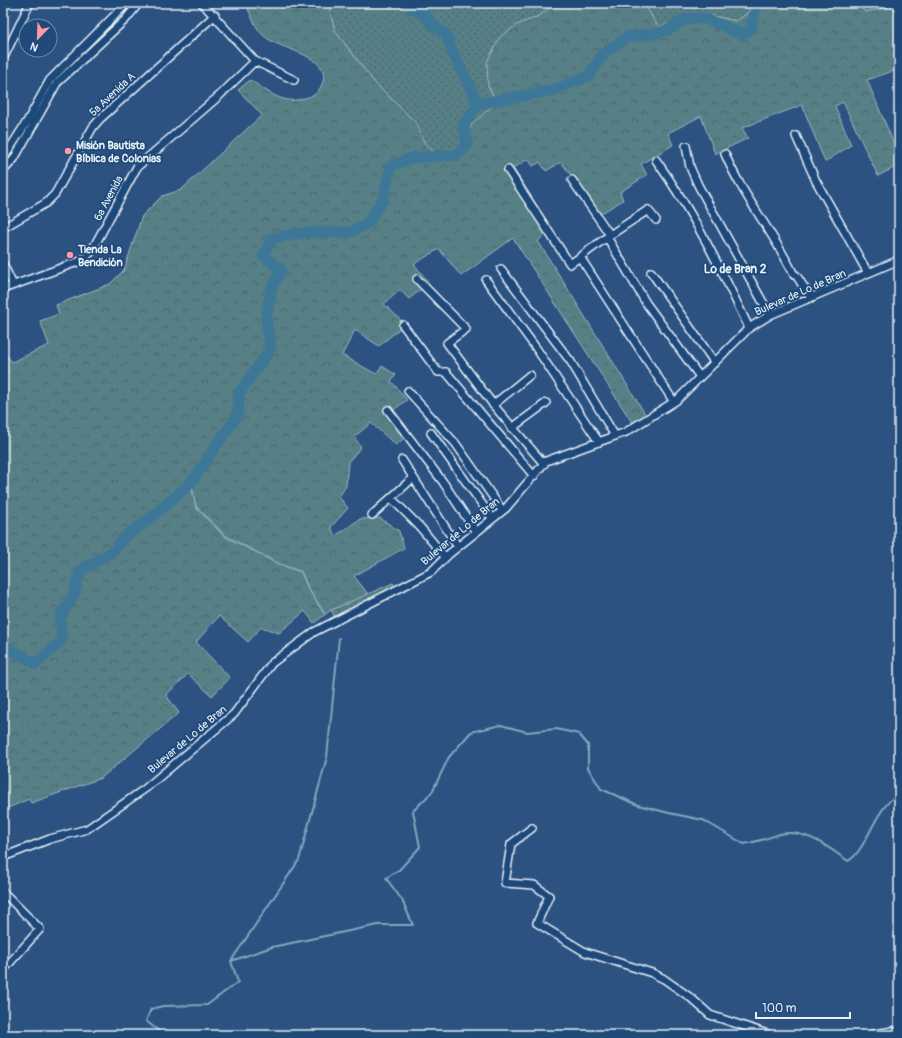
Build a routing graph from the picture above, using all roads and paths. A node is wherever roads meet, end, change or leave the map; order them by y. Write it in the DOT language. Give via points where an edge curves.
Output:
graph roads {
  1 [pos="30,3"];
  2 [pos="128,3"];
  3 [pos="139,3"];
  4 [pos="202,3"];
  5 [pos="215,15"];
  6 [pos="3,59"];
  7 [pos="255,61"];
  8 [pos="294,80"];
  9 [pos="796,136"];
  10 [pos="686,146"];
  11 [pos="725,154"];
  12 [pos="3,159"];
  13 [pos="656,160"];
  14 [pos="508,170"];
  15 [pos="3,171"];
  16 [pos="572,180"];
  17 [pos="656,220"];
  18 [pos="3,228"];
  19 [pos="609,236"];
  20 [pos="580,256"];
  21 [pos="899,260"];
  22 [pos="3,264"];
  23 [pos="501,269"];
  24 [pos="651,272"];
  25 [pos="868,273"];
  26 [pos="417,279"];
  27 [pos="486,280"];
  28 [pos="13,285"];
  29 [pos="3,289"];
  30 [pos="812,298"];
  31 [pos="770,315"];
  32 [pos="403,325"];
  33 [pos="749,328"];
  34 [pos="715,363"];
  35 [pos="530,375"];
  36 [pos="700,377"];
  37 [pos="408,391"];
  38 [pos="674,402"];
  39 [pos="546,403"];
  40 [pos="493,405"];
  41 [pos="388,410"];
  42 [pos="512,428"];
  43 [pos="431,433"];
  44 [pos="615,436"];
  45 [pos="599,442"];
  46 [pos="402,460"];
  47 [pos="544,464"];
  48 [pos="534,476"];
  49 [pos="413,478"];
  50 [pos="391,498"];
  51 [pos="502,510"];
  52 [pos="372,515"];
  53 [pos="492,518"];
  54 [pos="476,532"];
  55 [pos="458,547"];
  56 [pos="445,557"];
  57 [pos="532,828"];
  58 [pos="3,856"];
  59 [pos="3,892"];
  60 [pos="3,964"];
  61 [pos="894,1032"];
  62 [pos="771,1035"];
  63 [pos="869,1035"];
  1 -- 6 [label="street"];
  2 -- 12 [label="street" via="50,80"];
  3 -- 15 [label="street" via="126,19 57,83 14,159"];
  4 -- 5 [label="street"];
  5 -- 7 [label="street"];
  5 -- 18 [label="street, 5a Avenida A" via="100,118 55,194 46,203"];
  7 -- 8 [label="street"];
  7 -- 28 [label="street, 6a Avenida" via="137,167 91,252 83,260"];
  9 -- 25 [label="street" via="816,181"];
  10 -- 31 [label="street" via="690,167 698,185"];
  11 -- 30 [label="street" via="794,275"];
  13 -- 33 [label="street" via="729,285"];
  14 -- 20 [label="street" via="570,264"];
  16 -- 19 [label="street"];
  17 -- 19 [label="street" via="648,210"];
  19 -- 20 [label="street"];
  19 -- 36 [label="street" via="646,303"];
  20 -- 38 [label="street"];
  21 -- 25 [label="street, Bulevar de Lo de Bran"];
  22 -- 28 [label="street"];
  23 -- 44 [label="street" via="571,362"];
  24 -- 34 [label="street"];
  25 -- 30 [label="street, Bulevar de Lo de Bran"];
  26 -- 40 [label="street" via="466,329 447,344"];
  27 -- 45 [label="street" via="536,348"];
  28 -- 29 [label="street, 6a Avenida"];
  30 -- 31 [label="street, Bulevar de Lo de Bran"];
  31 -- 33 [label="street, Bulevar de Lo de Bran"];
  32 -- 48 [label="street" via="438,372 446,372"];
  33 -- 34 [label="street, Bulevar de Lo de Bran"];
  34 -- 36 [label="street, Bulevar de Lo de Bran"];
  35 -- 40 [label="street"];
  36 -- 38 [label="street, Bulevar de Lo de Bran"];
  37 -- 51 [label="street" via="456,444"];
  38 -- 44 [label="street, Bulevar de Lo de Bran" via="626,432"];
  39 -- 42 [label="street"];
  40 -- 42 [label="street"];
  41 -- 54 [label="street" via="443,482"];
  42 -- 47 [label="street"];
  43 -- 53 [label="street"];
  44 -- 45 [label="street, Bulevar de Lo de Bran"];
  45 -- 47 [label="street, Bulevar de Lo de Bran" via="546,461"];
  46 -- 49 [label="street"];
  47 -- 48 [label="street, Bulevar de Lo de Bran"];
  48 -- 51 [label="street, Bulevar de Lo de Bran"];
  49 -- 50 [label="street"];
  49 -- 55 [label="street"];
  50 -- 52 [label="street"];
  50 -- 56 [label="street"];
  51 -- 53 [label="street, Bulevar de Lo de Bran"];
  53 -- 54 [label="street, Bulevar de Lo de Bran"];
  54 -- 55 [label="street, Bulevar de Lo de Bran"];
  55 -- 56 [label="street, Bulevar de Lo de Bran"];
  56 -- 58 [label="street, Bulevar de Lo de Bran" via="431,572 314,632 272,663 234,714 146,788 87,829"];
  57 -- 62 [label="street" via="511,844 505,883 534,884 549,896 537,923 585,952 664,979 692,998 710,1016"];
  59 -- 60 [label="street" via="40,929 6,967"];
  61 -- 63 [label="street"];
}
